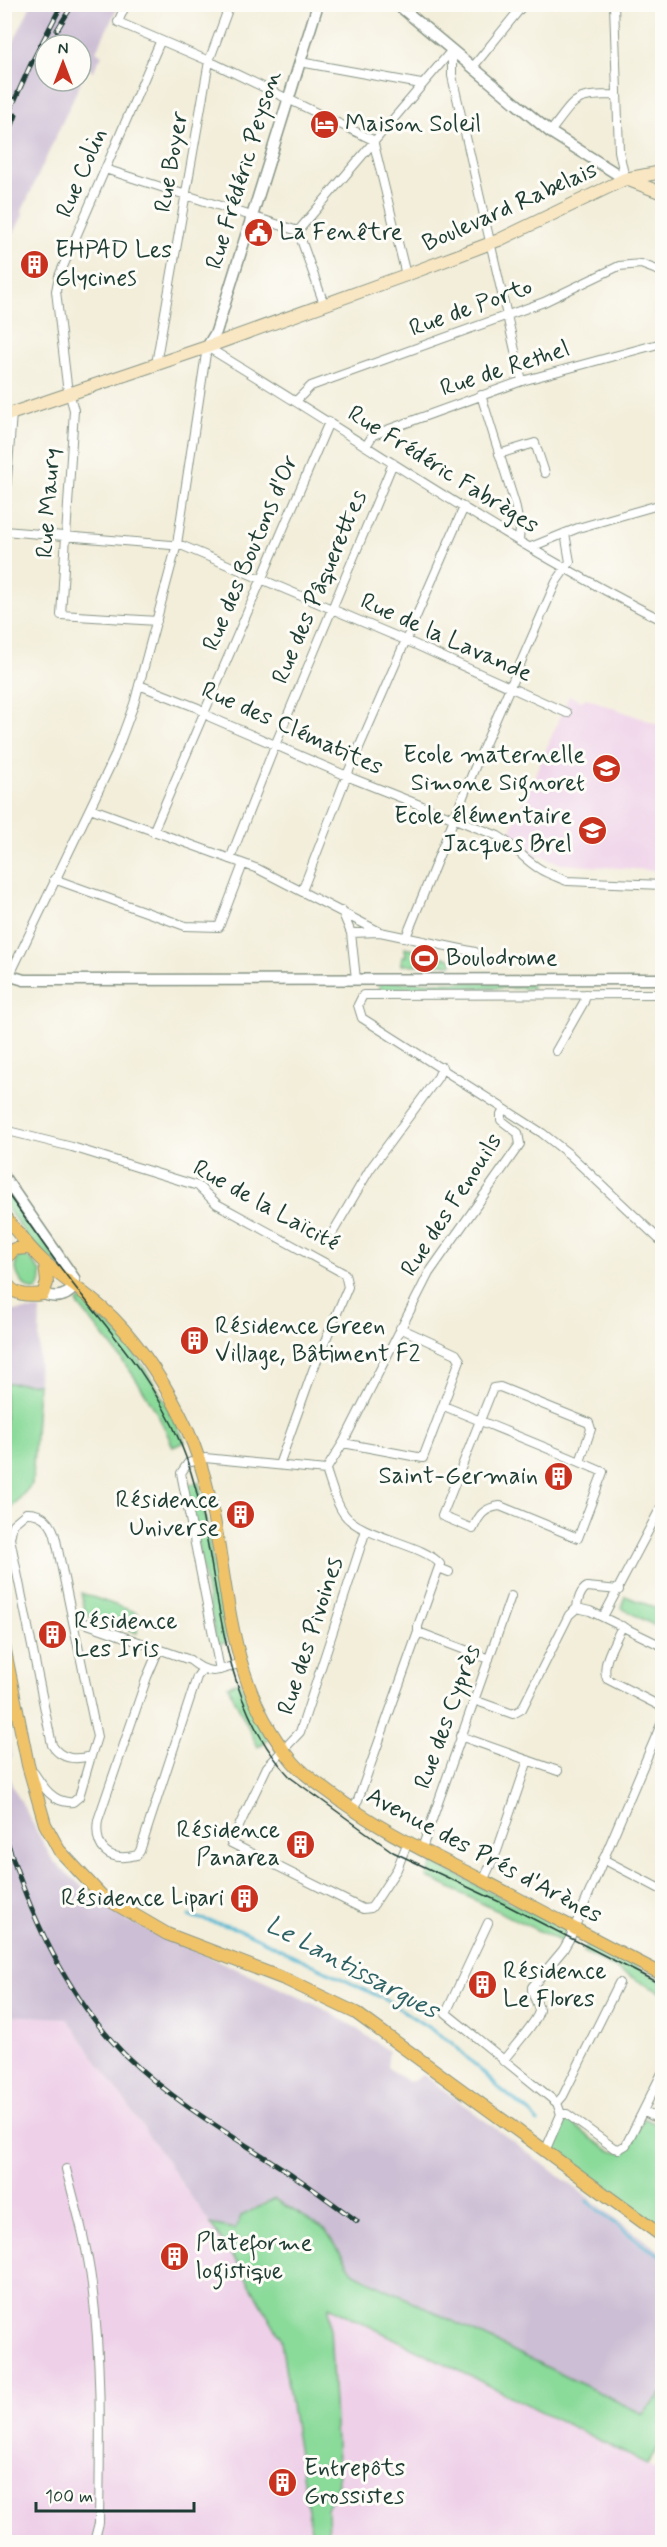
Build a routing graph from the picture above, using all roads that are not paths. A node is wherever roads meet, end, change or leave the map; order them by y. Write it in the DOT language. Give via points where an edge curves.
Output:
graph roads {
  1 [pos="126,4"];
  2 [pos="230,4"];
  3 [pos="318,4"];
  4 [pos="397,4"];
  5 [pos="524,4"];
  6 [pos="614,4"];
  7 [pos="160,42"];
  8 [pos="452,50"];
  9 [pos="209,61"];
  10 [pos="300,62"];
  11 [pos="473,67"];
  12 [pos="421,84"];
  13 [pos="616,95"];
  14 [pos="288,98"];
  15 [pos="550,132"];
  16 [pos="374,140"];
  17 [pos="105,169"];
  18 [pos="663,172"];
  19 [pos="625,178"];
  20 [pos="663,193"];
  21 [pos="186,195"];
  22 [pos="251,216"];
  23 [pos="298,231"];
  24 [pos="491,244"];
  25 [pos="663,272"];
  26 [pos="406,275"];
  27 [pos="324,304"];
  28 [pos="509,316"];
  29 [pos="663,343"];
  30 [pos="207,347"];
  31 [pos="156,364"];
  32 [pos="522,381"];
  33 [pos="70,393"];
  34 [pos="481,395"];
  35 [pos="296,401"];
  36 [pos="8,415"];
  37 [pos="329,422"];
  38 [pos="366,446"];
  39 [pos="498,454"];
  40 [pos="393,463"];
  41 [pos="545,473"];
  42 [pos="663,504"];
  43 [pos="464,507"];
  44 [pos="4,519"];
  45 [pos="4,531"];
  46 [pos="565,533"];
  47 [pos="66,536"];
  48 [pos="519,540"];
  49 [pos="177,544"];
  50 [pos="531,547"];
  51 [pos="565,568"];
  52 [pos="262,579"];
  53 [pos="332,609"];
  54 [pos="663,609"];
  55 [pos="658,618"];
  56 [pos="157,621"];
  57 [pos="405,640"];
  58 [pos="139,685"];
  59 [pos="510,688"];
  60 [pos="204,712"];
  61 [pos="567,713"];
  62 [pos="276,743"];
  63 [pos="347,776"];
  64 [pos="90,808"];
  65 [pos="454,820"];
  66 [pos="153,832"];
  67 [pos="230,859"];
  68 [pos="243,864"];
  69 [pos="54,879"];
  70 [pos="663,885"];
  71 [pos="302,891"];
  72 [pos="341,911"];
  73 [pos="380,932"];
  74 [pos="351,933"];
  75 [pos="406,937"];
  76 [pos="475,952"];
  77 [pos="7,975"];
  78 [pos="356,979"];
  79 [pos="663,980"];
  80 [pos="4,987"];
  81 [pos="586,994"];
  82 [pos="663,994"];
  83 [pos="556,1051"];
  84 [pos="441,1067"];
  85 [pos="504,1109"];
  86 [pos="4,1130"];
  87 [pos="4,1177"];
  88 [pos="4,1216"];
  89 [pos="333,1232"];
  90 [pos="663,1242"];
  91 [pos="29,1248"];
  92 [pos="4,1260"];
  93 [pos="45,1263"];
  94 [pos="5,1280"];
  95 [pos="75,1286"];
  96 [pos="44,1294"];
  97 [pos="399,1328"];
  98 [pos="444,1406"];
  99 [pos="479,1421"];
  100 [pos="343,1443"];
  101 [pos="198,1459"];
  102 [pos="580,1462"];
  103 [pos="279,1466"];
  104 [pos="326,1470"];
  105 [pos="663,1505"];
  106 [pos="366,1530"];
  107 [pos="439,1569"];
  108 [pos="449,1572"];
  109 [pos="619,1590"];
  110 [pos="512,1596"];
  111 [pos="577,1608"];
  112 [pos="603,1617"];
  113 [pos="73,1620"];
  114 [pos="622,1626"];
  115 [pos="418,1632"];
  116 [pos="4,1646"];
  117 [pos="663,1646"];
  118 [pos="159,1649"];
  119 [pos="489,1659"];
  120 [pos="240,1663"];
  121 [pos="201,1670"];
  122 [pos="220,1670"];
  123 [pos="474,1700"];
  124 [pos="663,1707"];
  125 [pos="663,1722"];
  126 [pos="460,1736"];
  127 [pos="283,1749"];
  128 [pos="92,1756"];
  129 [pos="528,1760"];
  130 [pos="28,1765"];
  131 [pos="558,1771"];
  132 [pos="352,1809"];
  133 [pos="407,1844"];
  134 [pos="422,1851"];
  135 [pos="603,1859"];
  136 [pos="483,1881"];
  137 [pos="663,1890"];
  138 [pos="489,1923"];
  139 [pos="573,1929"];
  140 [pos="663,1974"];
  141 [pos="619,1983"];
  142 [pos="502,2061"];
  143 [pos="663,2073"];
  144 [pos="557,2103"];
  145 [pos="643,2111"];
  146 [pos="561,2114"];
  147 [pos="663,2121"];
  148 [pos="546,2149"];
  149 [pos="66,2169"];
  150 [pos="663,2236"];
  151 [pos="94,2542"];
  1 -- 7 [label="street" via="118,22"];
  2 -- 9 [label="street, Rue Boyer"];
  3 -- 10 [label="street, Rue Frédéric Peyson"];
  4 -- 8 [label="street"];
  5 -- 11 [label="street"];
  6 -- 13 [label="street"];
  7 -- 9 [label="street"];
  7 -- 17 [label="street, Rue Colin"];
  8 -- 11 [label="street"];
  8 -- 12 [label="street"];
  8 -- 24 [label="street" via="452,76"];
  9 -- 14 [label="street"];
  9 -- 21 [label="street, Rue Boyer"];
  10 -- 12 [label="street"];
  10 -- 14 [label="street, Rue Frédéric Peyson"];
  11 -- 15 [label="street"];
  12 -- 16 [label="street"];
  13 -- 15 [label="street" via="578,98"];
  13 -- 19 [label="street" via="619,155"];
  14 -- 16 [label="street"];
  14 -- 22 [label="street, Rue Frédéric Peyson"];
  15 -- 19 [label="street"];
  16 -- 23 [label="street"];
  16 -- 26 [label="street"];
  17 -- 21 [label="street"];
  17 -- 33 [label="street, Rue Colin" via="57,283 56,301"];
  18 -- 19 [label="main road, Boulevard Rabelais"];
  19 -- 20 [label="main road"];
  19 -- 24 [label="main road, Boulevard Rabelais"];
  21 -- 22 [label="street"];
  21 -- 31 [label="street, Rue Boyer"];
  22 -- 23 [label="street"];
  22 -- 30 [label="street, Rue Frédéric Peyson" via="216,332"];
  23 -- 27 [label="street"];
  24 -- 26 [label="main road, Boulevard Rabelais"];
  24 -- 28 [label="street"];
  25 -- 28 [label="street, Rue de Porto" via="641,264 619,266"];
  26 -- 27 [label="main road, Boulevard Rabelais"];
  27 -- 30 [label="main road, Boulevard Rabelais"];
  28 -- 32 [label="street"];
  28 -- 35 [label="street, Rue de Porto" via="311,386"];
  29 -- 32 [label="street, Rue de Rethel"];
  30 -- 31 [label="main road, Boulevard Rabelais"];
  30 -- 35 [label="street, Rue Frédéric Fabrèges"];
  30 -- 49 [label="street"];
  31 -- 33 [label="main road, Boulevard Rabelais"];
  32 -- 34 [label="street, Rue de Rethel"];
  33 -- 36 [label="main road, Boulevard Rabelais"];
  33 -- 47 [label="street, Rue Maury" via="74,411"];
  34 -- 38 [label="street, Rue de Rethel" via="373,435"];
  34 -- 39 [label="street"];
  35 -- 37 [label="street, Rue Frédéric Fabrèges"];
  36 -- 44 [label="street"];
  37 -- 38 [label="street, Rue Frédéric Fabrèges"];
  37 -- 52 [label="street, Rue des Boutons d'Or"];
  38 -- 40 [label="street, Rue Frédéric Fabrèges"];
  39 -- 41 [label="street" via="535,443"];
  39 -- 48 [label="street" via="515,504"];
  40 -- 43 [label="street, Rue Frédéric Fabrèges"];
  40 -- 53 [label="street, Rue des Pâquerettes"];
  42 -- 46 [label="street"];
  43 -- 48 [label="street, Rue Frédéric Fabrèges"];
  43 -- 57 [label="street"];
  45 -- 47 [label="street, Rue de la Lavande"];
  46 -- 50 [label="street"];
  46 -- 51 [label="street" via="570,562"];
  47 -- 49 [label="street, Rue de la Lavande"];
  47 -- 56 [label="street, Rue Maury" via="61,615"];
  48 -- 50 [label="street, Rue Frédéric Fabrèges"];
  49 -- 52 [label="street, Rue de la Lavande"];
  49 -- 56 [label="street"];
  50 -- 51 [label="street, Rue Frédéric Fabrèges"];
  51 -- 55 [label="street, Rue Frédéric Fabrèges"];
  51 -- 59 [label="street"];
  52 -- 53 [label="street, Rue de la Lavande"];
  52 -- 60 [label="street, Rue des Boutons d'Or"];
  53 -- 57 [label="street, Rue de la Lavande"];
  53 -- 62 [label="street, Rue des Pâquerettes"];
  54 -- 55 [label="street"];
  56 -- 58 [label="street"];
  57 -- 59 [label="street, Rue de la Lavande"];
  57 -- 63 [label="street"];
  58 -- 60 [label="street, Rue des Clématites"];
  58 -- 64 [label="street" via="114,758"];
  59 -- 61 [label="street, Rue de la Lavande"];
  59 -- 65 [label="street"];
  60 -- 62 [label="street, Rue des Clématites"];
  60 -- 66 [label="street, Rue des Boutons d'Or"];
  62 -- 63 [label="street, Rue des Clématites"];
  62 -- 67 [label="street, Rue des Pâquerettes"];
  63 -- 65 [label="street, Rue des Clématites"];
  63 -- 71 [label="street"];
  64 -- 66 [label="street"];
  64 -- 69 [label="street"];
  65 -- 70 [label="street, Rue des Clématites" via="498,836 538,869 567,881"];
  65 -- 75 [label="street"];
  66 -- 67 [label="street"];
  67 -- 68 [label="street"];
  68 -- 69 [label="street" via="219,927 185,926"];
  68 -- 71 [label="street"];
  69 -- 77 [label="street"];
  71 -- 72 [label="street"];
  72 -- 73 [label="street"];
  72 -- 74 [label="street"];
  73 -- 74 [label="street"];
  73 -- 75 [label="street"];
  74 -- 78 [label="street"];
  75 -- 76 [label="street"];
  77 -- 78 [label="street" via="24,980"];
  77 -- 80 [label="street"];
  78 -- 79 [label="street"];
  81 -- 82 [label="street"];
  81 -- 83 [label="street"];
  81 -- 84 [label="street" via="363,995 358,1005 362,1018"];
  84 -- 85 [label="street"];
  84 -- 89 [label="street" via="438,1077 370,1169"];
  85 -- 90 [label="street" via="570,1155"];
  85 -- 97 [label="street, Rue des Fenouils" via="501,1120 518,1134 520,1144 429,1273"];
  86 -- 103 [label="street, Rue de la Laïcité" via="198,1185 217,1203 345,1274 348,1287"];
  87 -- 95 [label="street" via="73,1273"];
  88 -- 91 [label="main road, Avenue des Prés d'Arènes"];
  91 -- 92 [label="main road" via="14,1249"];
  91 -- 93 [label="main road, Avenue des Prés d'Arènes"];
  92 -- 94 [label="main road"];
  93 -- 95 [label="main road, Avenue des Prés d'Arènes"];
  93 -- 96 [label="main road"];
  94 -- 96 [label="main road" via="18,1293"];
  95 -- 96 [label="street" via="55,1298"];
  95 -- 101 [label="main road, Avenue des Prés d'Arènes" via="132,1340 173,1402"];
  97 -- 98 [label="street" via="459,1357 460,1364"];
  97 -- 100 [label="street"];
  98 -- 99 [label="street"];
  98 -- 100 [label="street" via="423,1458"];
  99 -- 102 [label="street"];
  99 -- 102 [label="street" via="496,1387 586,1421 592,1427"];
  99 -- 102 [label="street" via="442,1516 473,1529 479,1515 490,1507 500,1506 578,1538 603,1472"];
  100 -- 104 [label="street"];
  101 -- 103 [label="street"];
  101 -- 120 [label="main road, Avenue des Prés d'Arènes"];
  101 -- 122 [label="street" via="188,1463 181,1475"];
  103 -- 104 [label="street"];
  104 -- 106 [label="street" via="344,1515"];
  105 -- 109 [label="street"];
  106 -- 107 [label="street" via="439,1561"];
  106 -- 127 [label="street, Rue des Pivoines" via="300,1732"];
  107 -- 108 [label="street"];
  107 -- 115 [label="street"];
  109 -- 111 [label="street" via="587,1587"];
  109 -- 112 [label="street"];
  110 -- 119 [label="street, Rue des Cyprès"];
  111 -- 112 [label="street"];
  111 -- 123 [label="street" via="569,1615 518,1713"];
  112 -- 114 [label="street"];
  113 -- 118 [label="street"];
  113 -- 128 [label="street" via="97,1737"];
  113 -- 128 [label="street" via="54,1528 39,1515 26,1513 13,1524 10,1538 52,1745 62,1756"];
  114 -- 117 [label="street"];
  114 -- 124 [label="street" via="606,1665 607,1679"];
  115 -- 119 [label="street"];
  115 -- 132 [label="street"];
  116 -- 130 [label="main road"];
  118 -- 121 [label="street" via="190,1660"];
  118 -- 121 [label="street" via="98,1820 96,1837 106,1852 128,1858 140,1851"];
  119 -- 123 [label="street, Rue des Cyprès"];
  120 -- 122 [label="street"];
  120 -- 127 [label="main road, Avenue des Prés d'Arènes" via="274,1739"];
  121 -- 122 [label="street"];
  123 -- 126 [label="street, Rue des Cyprès"];
  125 -- 135 [label="street"];
  126 -- 129 [label="street"];
  126 -- 134 [label="street, Rue des Cyprès"];
  127 -- 132 [label="main road, Avenue des Prés d'Arènes" via="301,1771"];
  127 -- 133 [label="street, Rue des Pivoines" via="267,1767 231,1843 359,1908 371,1908 397,1869"];
  128 -- 130 [label="street" via="79,1797 73,1802 55,1798"];
  129 -- 131 [label="street"];
  129 -- 136 [label="street"];
  130 -- 148 [label="main road" via="51,1838 102,1896 167,1934 287,1980 356,2013"];
  132 -- 133 [label="main road, Avenue des Prés d'Arènes"];
  133 -- 134 [label="main road, Avenue des Prés d'Arènes"];
  134 -- 136 [label="main road, Avenue des Prés d'Arènes"];
  135 -- 137 [label="street"];
  135 -- 139 [label="street"];
  136 -- 139 [label="main road, Avenue des Prés d'Arènes"];
  138 -- 142 [label="street" via="446,2013"];
  139 -- 140 [label="main road, Avenue des Prés d'Arènes"];
  139 -- 142 [label="street" via="563,1950 531,1990 538,2015"];
  141 -- 144 [label="street"];
  142 -- 144 [label="street"];
  143 -- 145 [label="street"];
  144 -- 146 [label="street"];
  145 -- 146 [label="street" via="626,2145 619,2149 567,2114"];
  145 -- 147 [label="street"];
  146 -- 148 [label="street"];
  148 -- 150 [label="main road"];
  149 -- 151 [label="street" via="92,2284 101,2383 99,2523"];
}
